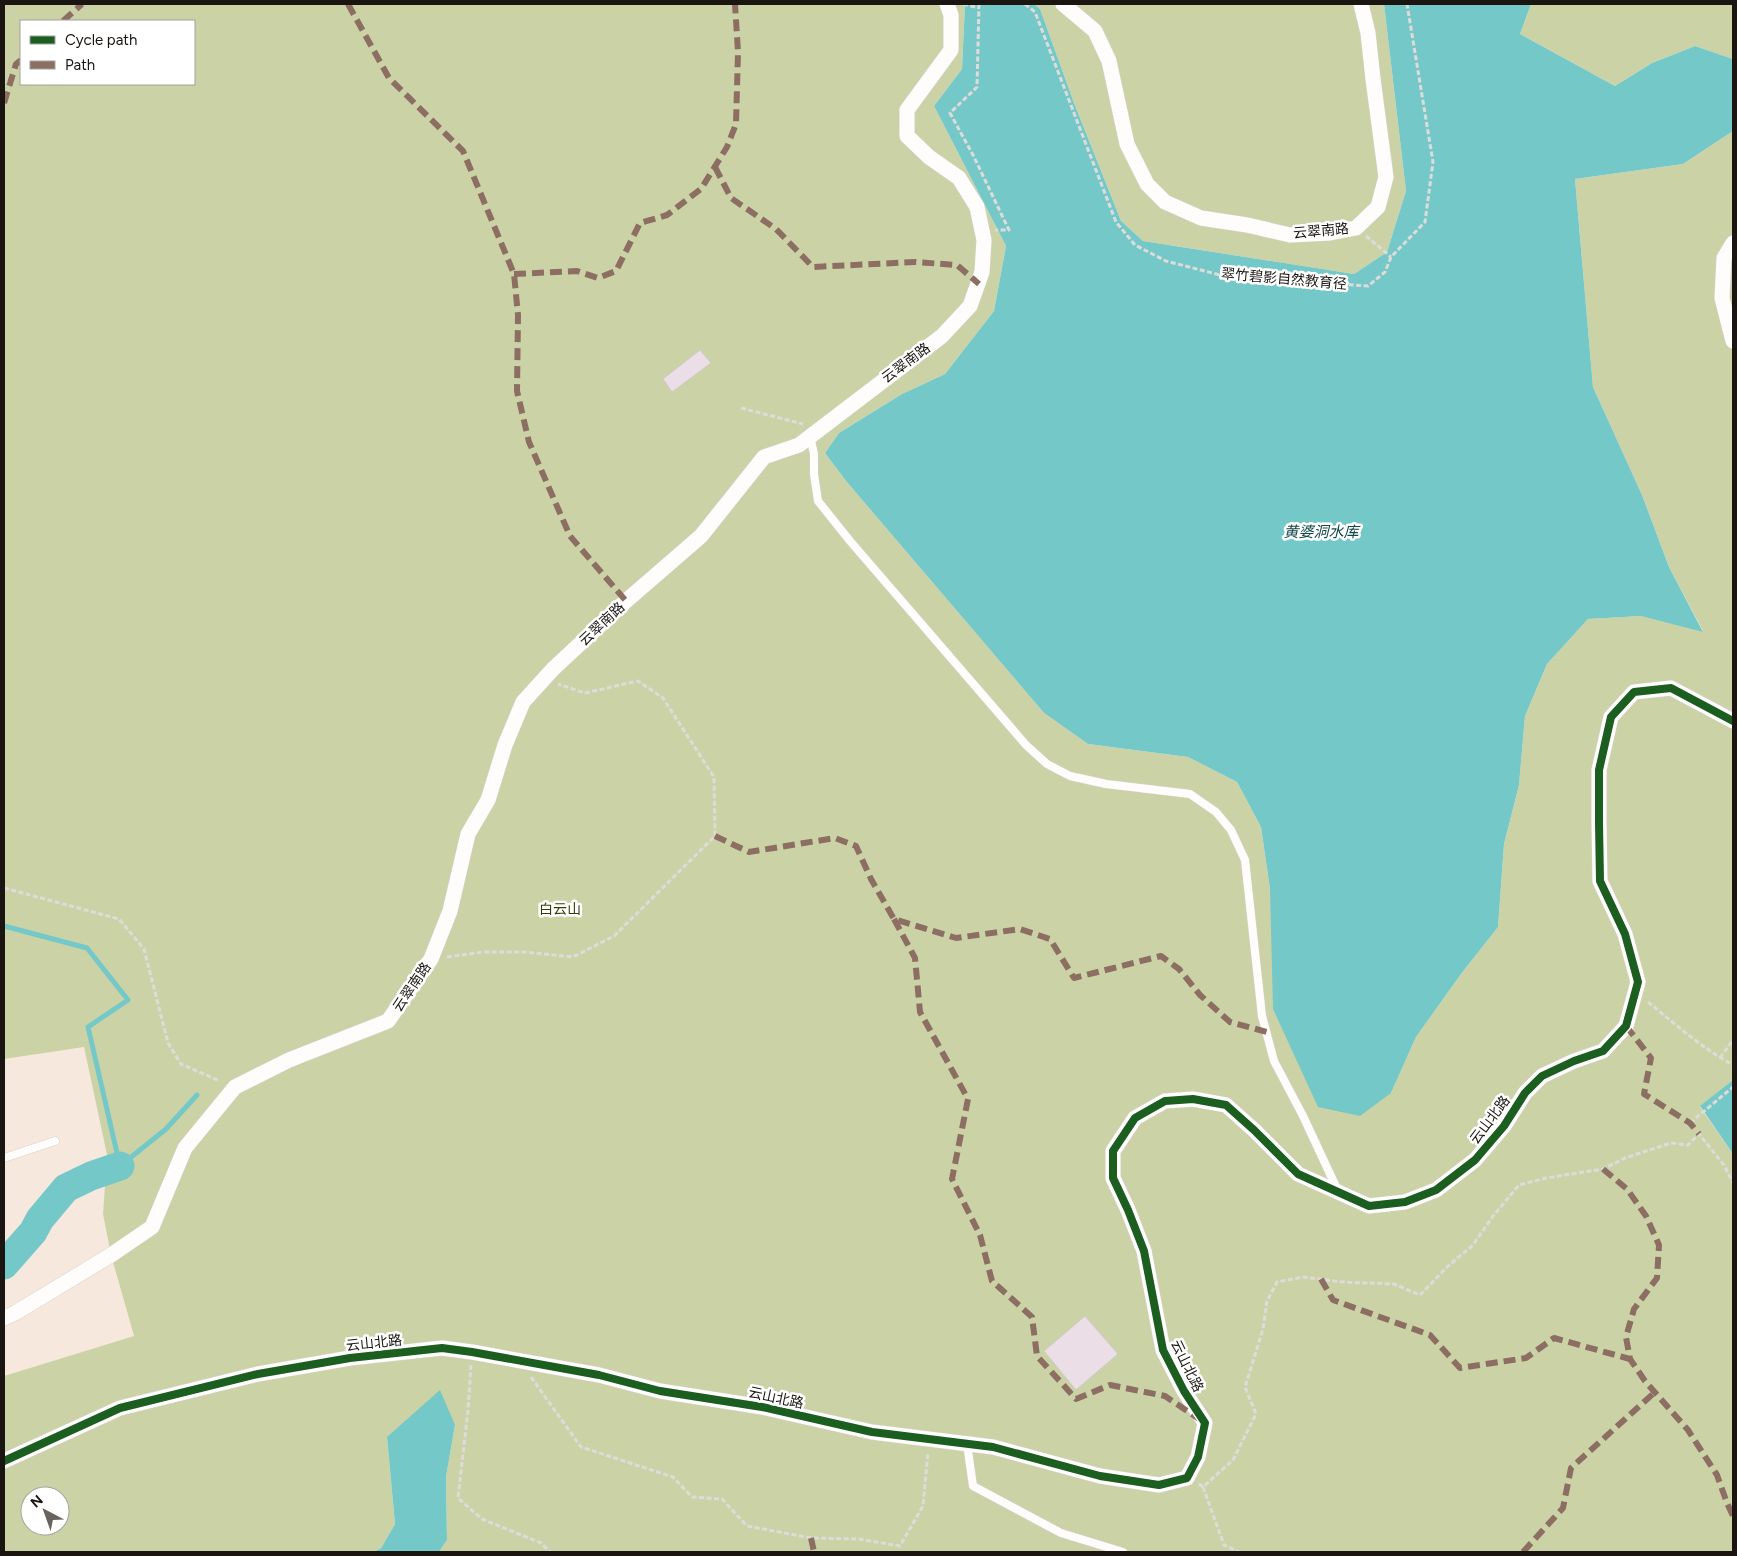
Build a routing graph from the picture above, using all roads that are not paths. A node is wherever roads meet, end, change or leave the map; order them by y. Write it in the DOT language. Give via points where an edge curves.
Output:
graph roads {
  1 [pos="947,4"];
  2 [pos="1063,4"];
  3 [pos="1361,4"];
  4 [pos="1733,243"];
  5 [pos="1733,341"];
  6 [pos="813,434"];
  7 [pos="1733,721"];
  8 [pos="55,1141"];
  9 [pos="4,1158"];
  10 [pos="1339,1193"];
  11 [pos="4,1318"];
  12 [pos="968,1444"];
  13 [pos="4,1461"];
  14 [pos="1123,1552"];
  1 -- 6 [label="street, 云翠南路" via="951,15 951,50 907,110 907,136 929,157 959,178 977,207 984,240 979,284 970,306 942,336"];
  2 -- 3 [label="street, 云翠南路" via="1096,31 1109,61 1127,144 1146,184 1165,202 1201,218 1290,235 1356,228 1378,207 1386,177 1368,32"];
  4 -- 5 [label="street" via="1724,258 1722,298"];
  6 -- 10 [label="lane" via="818,501 1026,745 1047,764 1070,776 1106,784 1190,794 1216,812 1231,830 1245,860 1262,1016 1274,1061"];
  6 -- 11 [label="street, 云翠南路" via="799,444 764,457 701,536 553,669 524,702 505,745 488,800 468,834 450,911 431,959 388,1022 289,1060 234,1087 185,1148 152,1227"];
  7 -- 10 [label="street, 云山北路" via="1671,688 1634,692 1611,717 1598,770 1600,881 1625,934 1638,982 1626,1026 1603,1051 1542,1076 1524,1093 1504,1126 1475,1160 1436,1190 1405,1202 1369,1206"];
  8 -- 9 [label="lane"];
  10 -- 12 [label="street, 云山北路" via="1298,1174 1226,1106 1193,1099 1165,1101 1135,1118 1112,1150 1113,1178 1144,1251 1163,1350 1184,1392 1205,1423 1198,1456 1187,1478 1159,1485 1149,1484 1100,1476 994,1447"];
  12 -- 13 [label="street, 云山北路" via="872,1432 762,1407 660,1391 599,1375 442,1348 350,1358 258,1374 120,1408"];
  12 -- 14 [label="lane" via="973,1486 1061,1533"];
}
